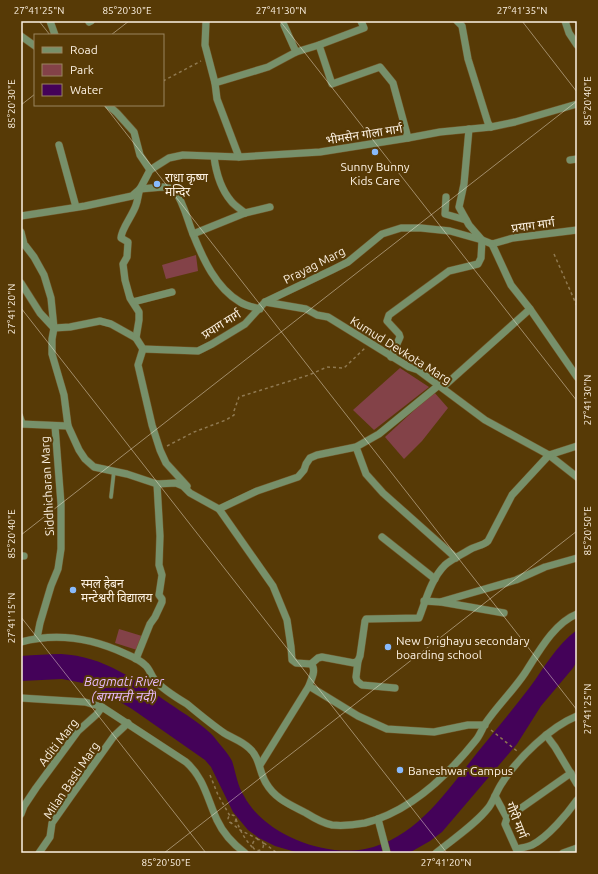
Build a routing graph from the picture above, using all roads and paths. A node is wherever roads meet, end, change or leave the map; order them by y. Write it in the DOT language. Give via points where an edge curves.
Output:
graph roads {
  1 [pos="50,21"];
  2 [pos="206,21"];
  3 [pos="361,21"];
  4 [pos="457,21"];
  5 [pos="565,21"];
  6 [pos="284,25"];
  7 [pos="55,34"];
  8 [pos="21,36"];
  9 [pos="34,45"];
  10 [pos="318,45"];
  11 [pos="577,45"];
  12 [pos="296,52"];
  13 [pos="210,61"];
  14 [pos="164,80"];
  15 [pos="215,83"];
  16 [pos="577,104"];
  17 [pos="109,106"];
  18 [pos="491,127"];
  19 [pos="469,129"];
  20 [pos="408,138"];
  21 [pos="59,145"];
  22 [pos="214,157"];
  23 [pos="240,157"];
  24 [pos="150,170"];
  25 [pos="140,189"];
  26 [pos="446,197"];
  27 [pos="76,207"];
  28 [pos="270,207"];
  29 [pos="245,213"];
  30 [pos="21,216"];
  31 [pos="466,220"];
  32 [pos="577,230"];
  33 [pos="21,232"];
  34 [pos="193,234"];
  35 [pos="482,240"];
  36 [pos="492,244"];
  37 [pos="554,254"];
  38 [pos="21,283"];
  39 [pos="172,292"];
  40 [pos="133,302"];
  41 [pos="265,302"];
  42 [pos="577,306"];
  43 [pos="260,309"];
  44 [pos="530,309"];
  45 [pos="54,328"];
  46 [pos="136,338"];
  47 [pos="370,344"];
  48 [pos="143,349"];
  49 [pos="391,357"];
  50 [pos="577,377"];
  51 [pos="441,386"];
  52 [pos="21,415"];
  53 [pos="23,424"];
  54 [pos="55,426"];
  55 [pos="68,426"];
  56 [pos="577,446"];
  57 [pos="356,447"];
  58 [pos="160,450"];
  59 [pos="549,455"];
  60 [pos="114,471"];
  61 [pos="577,477"];
  62 [pos="157,484"];
  63 [pos="190,493"];
  64 [pos="111,497"];
  65 [pos="219,509"];
  66 [pos="382,537"];
  67 [pos="456,558"];
  68 [pos="577,558"];
  69 [pos="435,579"];
  70 [pos="424,602"];
  71 [pos="440,602"];
  72 [pos="504,613"];
  73 [pos="577,614"];
  74 [pos="37,638"];
  75 [pos="21,642"];
  76 [pos="359,658"];
  77 [pos="136,659"];
  78 [pos="312,664"];
  79 [pos="309,686"];
  80 [pos="395,688"];
  81 [pos="21,698"];
  82 [pos="102,707"];
  83 [pos="577,716"];
  84 [pos="128,723"];
  85 [pos="485,725"];
  86 [pos="492,731"];
  87 [pos="546,735"];
  88 [pos="518,751"];
  89 [pos="260,765"];
  90 [pos="572,773"];
  91 [pos="210,775"];
  92 [pos="577,784"];
  93 [pos="495,796"];
  94 [pos="577,800"];
  95 [pos="21,814"];
  96 [pos="230,816"];
  97 [pos="507,818"];
  98 [pos="236,819"];
  99 [pos="230,822"];
  100 [pos="379,822"];
  101 [pos="240,830"];
  102 [pos="259,840"];
  103 [pos="264,843"];
  104 [pos="577,848"];
  105 [pos="255,850"];
  106 [pos="518,851"];
  107 [pos="39,853"];
  108 [pos="245,853"];
  109 [pos="261,853"];
  110 [pos="276,853"];
  111 [pos="292,853"];
  112 [pos="297,853"];
  113 [pos="387,853"];
  114 [pos="436,853"];
  115 [pos="563,853"];
  1 -- 7 [label="street"];
  2 -- 13 [label="street" via="205,45"];
  3 -- 10 [label="street" via="364,28"];
  4 -- 18 [label="street" via="462,26 474,83"];
  5 -- 11 [label="street"];
  6 -- 12 [label="street"];
  8 -- 9 [label="street"];
  10 -- 12 [label="street"];
  10 -- 20 [label="street" via="332,84 380,67 393,83"];
  12 -- 15 [label="street" via="268,67"];
  13 -- 14 [label="path" via="205,59"];
  13 -- 15 [label="street"];
  15 -- 23 [label="street" via="217,99"];
  16 -- 18 [label="street, भीमसेन गोला मार्ग"];
  17 -- 24 [label="street" via="134,132 140,155"];
  18 -- 19 [label="street, भीमसेन गोला मार्ग"];
  19 -- 20 [label="street, भीमसेन गोला मार्ग"];
  19 -- 31 [label="street" via="464,184 459,207"];
  20 -- 23 [label="street, भीमसेन गोला मार्ग" via="320,152"];
  21 -- 27 [label="street"];
  22 -- 23 [label="street, भीमसेन गोला मार्ग"];
  22 -- 24 [label="street, भीमसेन गोला मार्ग" via="183,155 169,158"];
  22 -- 29 [label="street" via="216,174 223,188 231,201"];
  24 -- 25 [label="street"];
  25 -- 27 [label="street" via="132,196"];
  25 -- 34 [label="street" via="174,189 186,210"];
  25 -- 40 [label="street" via="136,205 121,234 121,238 128,242 127,258 122,264"];
  26 -- 31 [label="street" via="445,214"];
  27 -- 30 [label="street"];
  28 -- 29 [label="street"];
  29 -- 34 [label="street"];
  31 -- 35 [label="street"];
  32 -- 36 [label="street, प्रयाग मार्ग" via="513,238"];
  33 -- 45 [label="street" via="24,244 44,275 51,298"];
  34 -- 43 [label="street" via="210,272 228,293 247,306"];
  35 -- 36 [label="street, Prayag Marg"];
  35 -- 41 [label="street, Prayag Marg" via="450,231 401,228 382,234 348,262"];
  35 -- 49 [label="street" via="478,264 449,271 389,315 387,322 400,337"];
  36 -- 44 [label="street" via="511,285"];
  37 -- 42 [label="path"];
  38 -- 45 [label="street" via="40,314"];
  39 -- 40 [label="street"];
  40 -- 46 [label="street" via="139,312"];
  41 -- 43 [label="street, Prayag Marg"];
  41 -- 47 [label="street, Kumud Devkota Marg" via="306,309 316,315 328,317"];
  43 -- 48 [label="street, प्रयाग मार्ग" via="245,324 198,351"];
  44 -- 50 [label="street"];
  44 -- 51 [label="street"];
  45 -- 46 [label="street" via="70,328 100,321"];
  45 -- 55 [label="street" via="52,354 64,395"];
  46 -- 48 [label="street"];
  47 -- 49 [label="street, Kumud Devkota Marg"];
  47 -- 58 [label="path" via="344,368 327,367 239,397 234,415"];
  48 -- 58 [label="street" via="138,365"];
  49 -- 51 [label="street, Kumud Devkota Marg" via="418,370"];
  51 -- 57 [label="street" via="379,434"];
  51 -- 59 [label="street, Kumud Devkota Marg" via="485,420"];
  52 -- 53 [label="lane"];
  53 -- 54 [label="street"];
  54 -- 55 [label="street"];
  54 -- 74 [label="street, Siddhicharan Marg" via="61,504 61,549 58,569"];
  55 -- 60 [label="street" via="78,450 85,459 94,467"];
  56 -- 59 [label="street"];
  57 -- 65 [label="street" via="310,458 298,477 257,491"];
  57 -- 67 [label="street" via="366,474 383,493"];
  58 -- 63 [label="street" via="166,463 186,484"];
  59 -- 61 [label="street, Kumud Devkota Marg"];
  59 -- 67 [label="street" via="512,495 488,541"];
  60 -- 62 [label="street"];
  60 -- 64 [label="lane"];
  62 -- 63 [label="street" via="176,483"];
  62 -- 77 [label="street" via="159,565 162,575 159,595 162,599"];
  63 -- 65 [label="street"];
  65 -- 78 [label="street" via="273,586 287,620 292,660"];
  66 -- 69 [label="street"];
  67 -- 69 [label="street" via="445,566"];
  68 -- 71 [label="street" via="516,580"];
  69 -- 70 [label="street"];
  70 -- 71 [label="street"];
  70 -- 76 [label="street" via="419,618 366,619"];
  71 -- 72 [label="street"];
  73 -- 85 [label="street" via="569,617 558,627"];
  74 -- 75 [label="street"];
  74 -- 77 [label="street" via="57,637 91,641"];
  76 -- 78 [label="street" via="354,663 322,657"];
  76 -- 80 [label="street" via="356,677 362,686"];
  77 -- 89 [label="street" via="146,665 156,681 223,732 249,747"];
  78 -- 79 [label="street" via="314,671"];
  79 -- 85 [label="street" via="358,716 387,729 434,732 468,725"];
  79 -- 89 [label="street"];
  81 -- 82 [label="street" via="85,702"];
  82 -- 84 [label="street"];
  82 -- 95 [label="street, Aditi Marg" via="78,731 36,788"];
  83 -- 87 [label="street"];
  84 -- 107 [label="street, Milan Basti Marg" via="114,736 52,823 50,837"];
  84 -- 108 [label="street" via="194,769 221,828"];
  85 -- 100 [label="street" via="477,739 439,780 419,797"];
  86 -- 88 [label="path"];
  87 -- 90 [label="street"];
  87 -- 93 [label="street" via="512,770"];
  89 -- 100 [label="street" via="262,776 275,794 317,820 331,825"];
  90 -- 92 [label="street"];
  90 -- 97 [label="street"];
  91 -- 96 [label="path"];
  93 -- 97 [label="street, गौरी मार्ग"];
  93 -- 114 [label="street" via="482,815"];
  94 -- 106 [label="street" via="542,839"];
  96 -- 98 [label="path" via="233,815"];
  96 -- 99 [label="path"];
  97 -- 106 [label="street, गौरी मार्ग" via="505,824"];
  98 -- 99 [label="path"];
  98 -- 101 [label="path"];
  99 -- 101 [label="path"];
  100 -- 113 [label="street"];
  101 -- 102 [label="path"];
  101 -- 105 [label="path"];
  102 -- 103 [label="path"];
  102 -- 105 [label="path" via="253,842"];
  103 -- 105 [label="path" via="263,849"];
  103 -- 110 [label="path"];
  104 -- 115 [label="street"];
  105 -- 109 [label="path"];
  111 -- 112 [label="path"];
}
